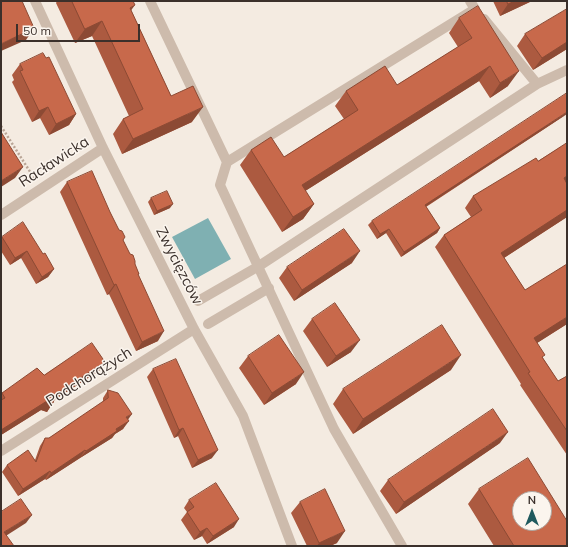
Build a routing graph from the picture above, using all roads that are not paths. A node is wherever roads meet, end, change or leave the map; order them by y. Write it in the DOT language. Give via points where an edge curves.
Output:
graph roads {
  1 [pos="35,1"];
  2 [pos="150,1"];
  3 [pos="473,5"];
  4 [pos="567,70"];
  5 [pos="537,84"];
  6 [pos="103,148"];
  7 [pos="228,162"];
  8 [pos="1,215"];
  9 [pos="259,266"];
  10 [pos="269,288"];
  11 [pos="198,302"];
  12 [pos="208,324"];
  13 [pos="194,329"];
  14 [pos="1,451"];
  15 [pos="292,546"];
  16 [pos="402,546"];
  1 -- 6 [label="street, Zwycięzców"];
  2 -- 7 [label="street"];
  3 -- 5 [label="street"];
  3 -- 7 [label="street"];
  4 -- 5 [label="street"];
  5 -- 9 [label="street"];
  6 -- 8 [label="street, Racławicka"];
  6 -- 13 [label="street, Zwycięzców"];
  7 -- 9 [label="street" via="220,185"];
  9 -- 10 [label="street"];
  9 -- 11 [label="street"];
  10 -- 12 [label="street"];
  10 -- 16 [label="street" via="334,429"];
  13 -- 14 [label="street, Podchorążych"];
  13 -- 15 [label="street, Zwycięzców" via="243,416"];
}
